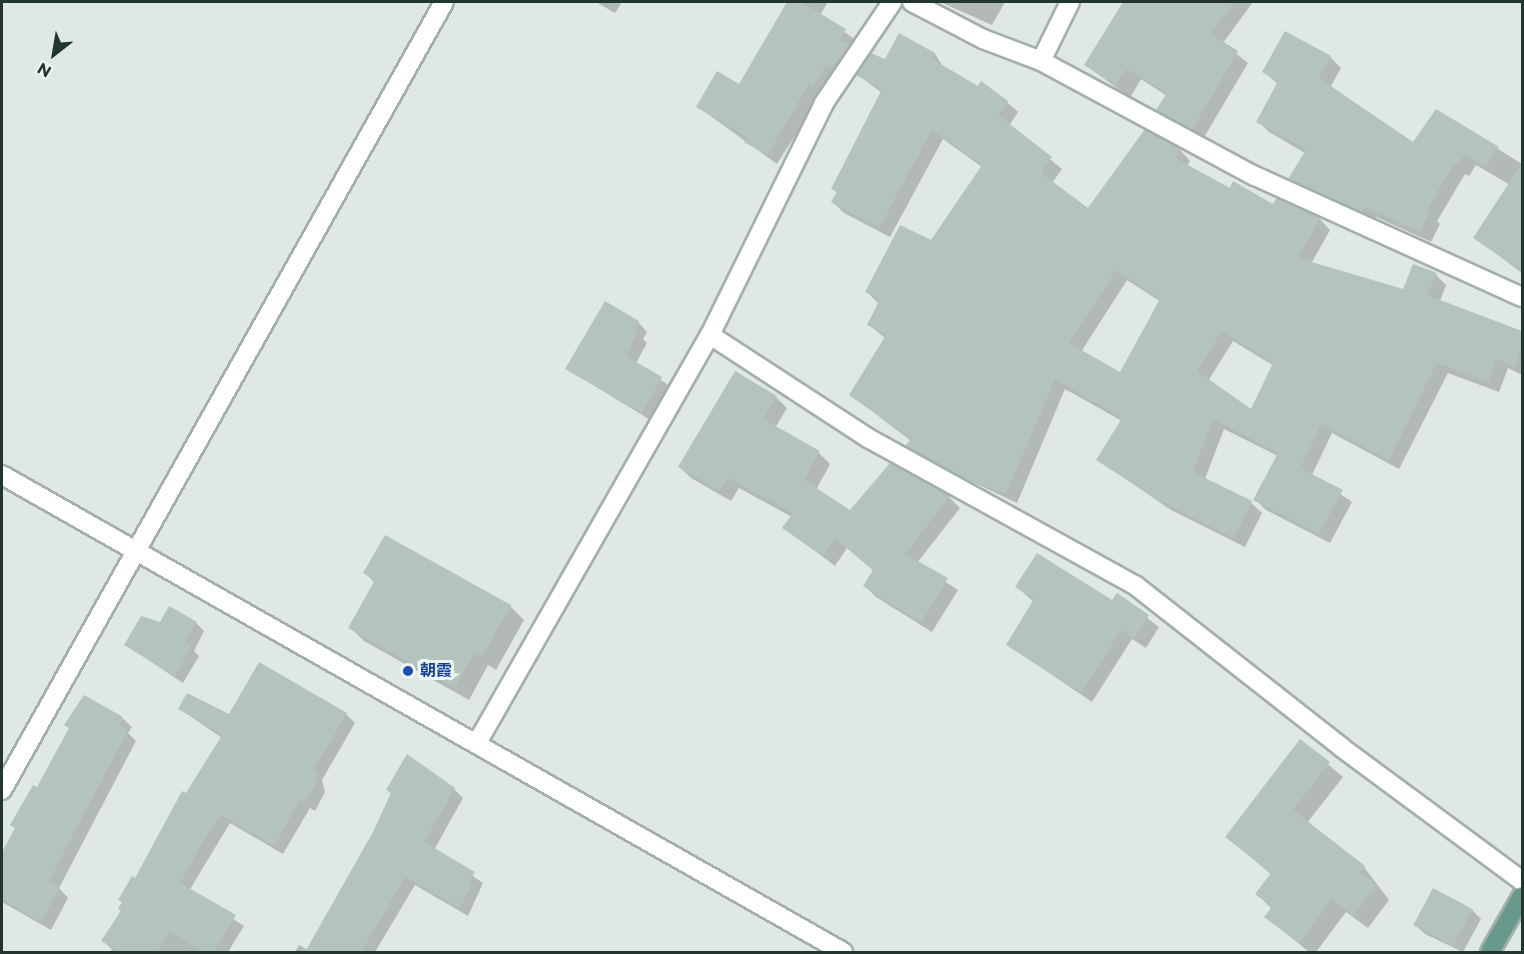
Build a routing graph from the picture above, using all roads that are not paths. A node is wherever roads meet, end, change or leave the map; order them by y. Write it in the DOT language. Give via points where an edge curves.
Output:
graph roads {
  1 [pos="444,2"];
  2 [pos="892,2"];
  3 [pos="912,2"];
  4 [pos="1070,2"];
  5 [pos="1041,61"];
  6 [pos="1522,297"];
  7 [pos="710,335"];
  8 [pos="2,475"];
  9 [pos="137,551"];
  10 [pos="477,743"];
  11 [pos="2,790"];
  12 [pos="1522,881"];
  13 [pos="1522,896"];
  14 [pos="843,952"];
  15 [pos="1490,952"];
  1 -- 9 [label="street"];
  2 -- 7 [label="street" via="824,103"];
  3 -- 5 [label="street" via="983,39"];
  4 -- 5 [label="street"];
  5 -- 6 [label="street" via="1255,176"];
  7 -- 10 [label="street"];
  7 -- 12 [label="street" via="868,438 1136,586 1341,747"];
  8 -- 9 [label="street"];
  9 -- 10 [label="street"];
  9 -- 11 [label="street"];
  10 -- 14 [label="street"];
  13 -- 15 [label="main road"];
}
